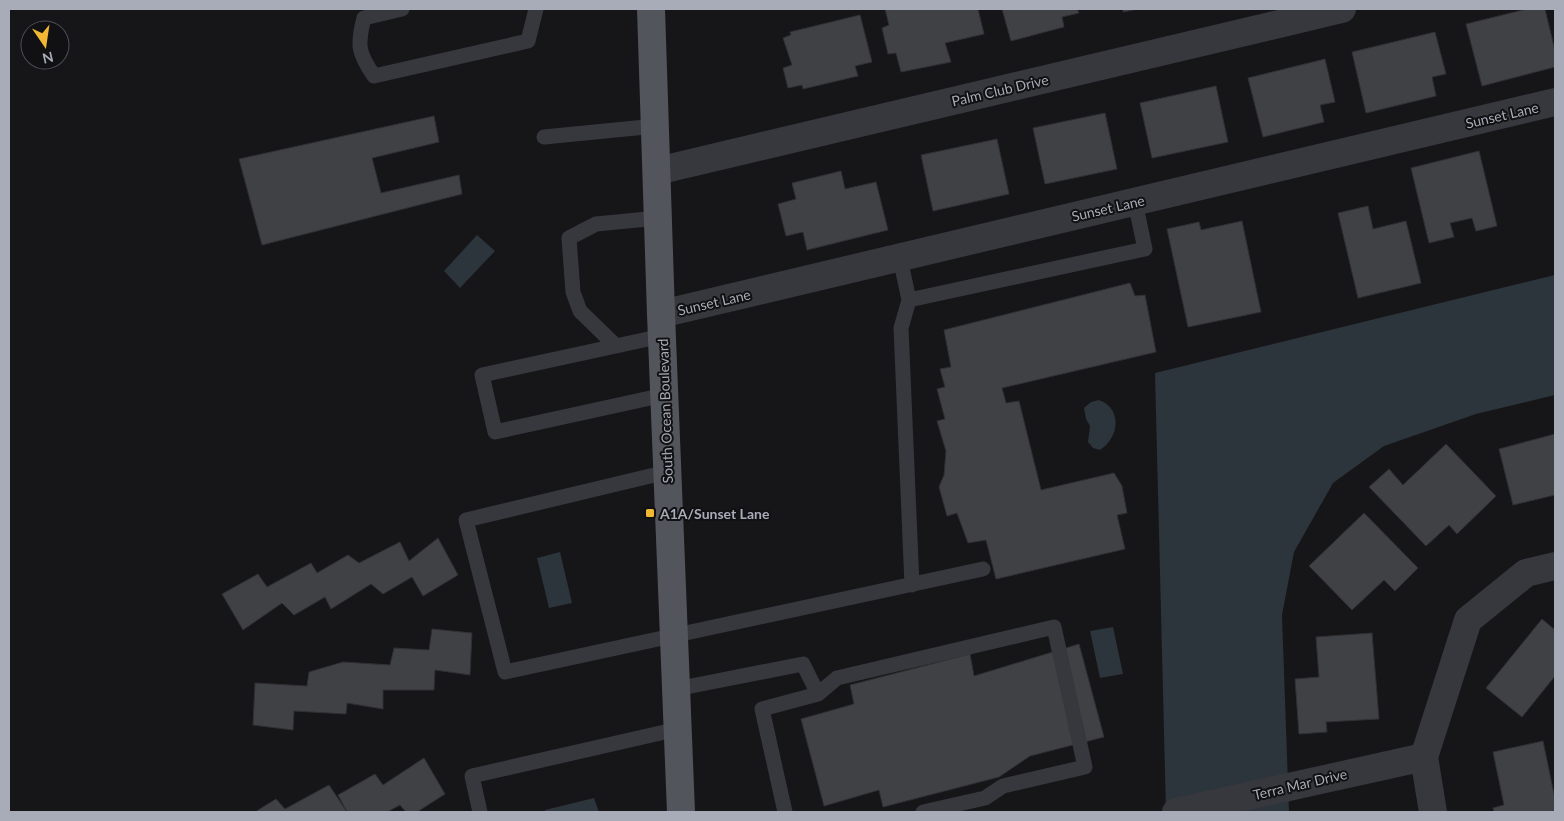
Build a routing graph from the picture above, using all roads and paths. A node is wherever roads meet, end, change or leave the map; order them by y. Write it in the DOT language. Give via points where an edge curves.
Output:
graph roads {
  1 [pos="402,9"];
  2 [pos="536,9"];
  3 [pos="651,9"];
  4 [pos="1342,9"];
  5 [pos="1555,102"];
  6 [pos="656,126"];
  7 [pos="544,137"];
  8 [pos="657,171"];
  9 [pos="1135,202"];
  10 [pos="658,218"];
  11 [pos="900,258"];
  12 [pos="909,300"];
  13 [pos="661,325"];
  14 [pos="616,346"];
  15 [pos="664,395"];
  16 [pos="667,472"];
  17 [pos="1555,566"];
  18 [pos="982,569"];
  19 [pos="912,585"];
  20 [pos="674,637"];
  21 [pos="676,689"];
  22 [pos="818,694"];
  23 [pos="678,729"];
  24 [pos="1424,757"];
  25 [pos="480,812"];
  26 [pos="681,812"];
  27 [pos="785,812"];
  28 [pos="923,812"];
  29 [pos="1176,812"];
  30 [pos="1433,812"];
  1 -- 2 [label="lane" via="364,18 358,41 362,59 374,76 528,42"];
  3 -- 6 [label="main road, South Ocean Boulevard"];
  4 -- 8 [label="street, Palm Club Drive"];
  5 -- 9 [label="street, Sunset Lane"];
  6 -- 7 [label="lane"];
  6 -- 8 [label="main road, South Ocean Boulevard"];
  8 -- 10 [label="main road, South Ocean Boulevard"];
  9 -- 11 [label="street, Sunset Lane"];
  9 -- 12 [label="lane" via="1145,249"];
  10 -- 13 [label="main road, South Ocean Boulevard"];
  10 -- 14 [label="lane" via="596,224 568,238 573,292 580,310"];
  11 -- 12 [label="lane"];
  11 -- 13 [label="street, Sunset Lane"];
  12 -- 19 [label="lane" via="901,328"];
  13 -- 14 [label="lane"];
  13 -- 15 [label="main road, South Ocean Boulevard"];
  14 -- 15 [label="lane" via="482,376 495,432"];
  15 -- 16 [label="main road, South Ocean Boulevard"];
  16 -- 20 [label="main road, South Ocean Boulevard"];
  16 -- 20 [label="lane" via="466,520 505,672"];
  17 -- 24 [label="street" via="1526,573 1468,620"];
  18 -- 19 [label="lane"];
  19 -- 20 [label="lane"];
  20 -- 21 [label="main road, South Ocean Boulevard"];
  21 -- 22 [label="lane" via="803,664"];
  21 -- 23 [label="main road, South Ocean Boulevard"];
  22 -- 27 [label="lane" via="762,709"];
  22 -- 28 [label="lane" via="837,678 1054,627 1084,767 1003,786 985,798"];
  23 -- 25 [label="lane" via="472,776"];
  23 -- 26 [label="main road, South Ocean Boulevard"];
  24 -- 29 [label="street, Terra Mar Drive"];
  24 -- 30 [label="street"];
}
